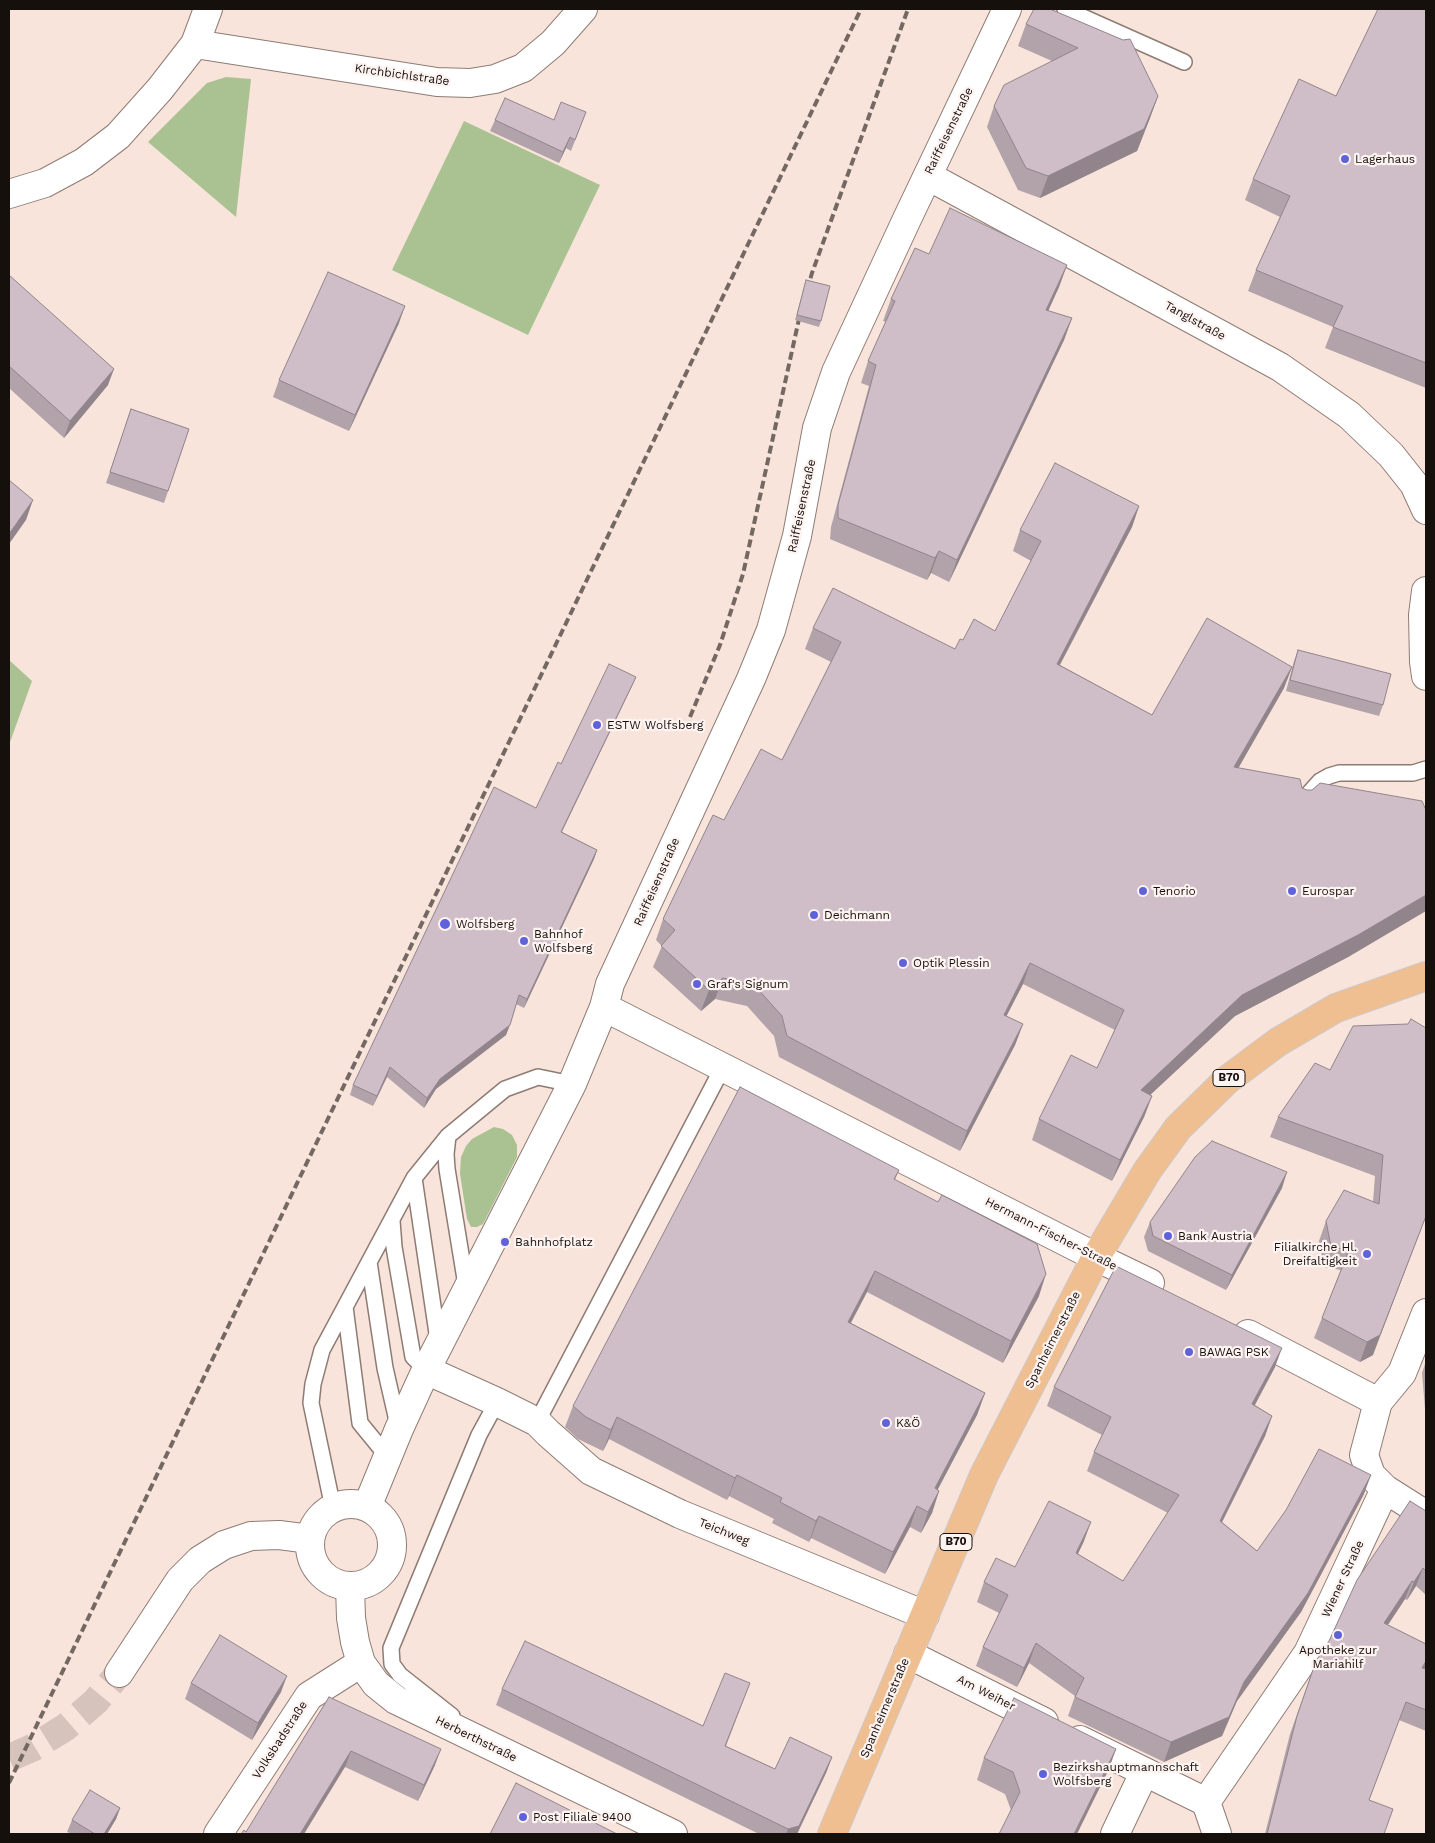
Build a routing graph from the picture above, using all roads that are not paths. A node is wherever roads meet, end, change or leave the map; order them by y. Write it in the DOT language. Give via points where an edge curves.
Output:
graph roads {
  1 [pos="208,9"];
  2 [pos="583,9"];
  3 [pos="1007,9"];
  4 [pos="1066,9"];
  5 [pos="195,44"];
  6 [pos="1184,62"];
  7 [pos="928,176"];
  8 [pos="9,194"];
  9 [pos="1426,510"];
  10 [pos="1426,591"];
  11 [pos="1426,676"];
  12 [pos="1426,769"];
  13 [pos="1301,802"];
  14 [pos="1426,976"];
  15 [pos="604,1007"];
  16 [pos="723,1067"];
  17 [pos="572,1084"];
  18 [pos="448,1136"];
  19 [pos="414,1178"];
  20 [pos="392,1221"];
  21 [pos="1096,1257"];
  22 [pos="369,1262"];
  23 [pos="468,1291"];
  24 [pos="1169,1293"];
  25 [pos="345,1307"];
  26 [pos="1426,1314"];
  27 [pos="1230,1325"];
  28 [pos="439,1345"];
  29 [pos="426,1370"];
  30 [pos="498,1402"];
  31 [pos="1378,1402"];
  32 [pos="537,1422"];
  33 [pos="399,1429"];
  34 [pos="387,1456"];
  35 [pos="1385,1489"];
  36 [pos="367,1507"];
  37 [pos="333,1508"];
  38 [pos="1426,1515"];
  39 [pos="310,1539"];
  40 [pos="350,1586"];
  41 [pos="926,1615"];
  42 [pos="908,1654"];
  43 [pos="361,1664"];
  44 [pos="119,1674"];
  45 [pos="493,1747"];
  46 [pos="1144,1773"];
  47 [pos="1206,1802"];
  48 [pos="218,1834"];
  49 [pos="673,1834"];
  50 [pos="832,1834"];
  51 [pos="1115,1834"];
  52 [pos="1217,1834"];
  1 -- 5 [label="street"];
  2 -- 5 [label="street, Kirchbichlstraße" via="553,43 522,68 495,79 470,83 437,82"];
  3 -- 7 [label="street, Raiffeisenstraße"];
  4 -- 6 [label="lane"];
  5 -- 8 [label="street" via="118,136 84,162 45,183"];
  7 -- 9 [label="street, Tanglstraße" via="1280,367 1349,415 1391,455 1414,484"];
  7 -- 15 [label="street, Raiffeisenstraße" via="836,372 817,428 797,536 771,630 610,984"];
  10 -- 11 [label="street" via="1423,615"];
  12 -- 13 [label="lane" via="1413,773 1334,774 1320,781"];
  14 -- 21 [label="main road, Spanheimerstraße / B70" via="1336,1008 1278,1042 1227,1080 1178,1128 1147,1171"];
  15 -- 16 [label="street"];
  15 -- 17 [label="street"];
  16 -- 21 [label="street, Hermann-Fischer-Straße"];
  16 -- 32 [label="lane"];
  17 -- 18 [label="lane" via="538,1077 513,1085"];
  17 -- 23 [label="street"];
  18 -- 19 [label="lane"];
  18 -- 23 [label="lane" via="446,1169"];
  19 -- 20 [label="lane"];
  19 -- 28 [label="lane"];
  20 -- 22 [label="lane"];
  20 -- 29 [label="lane" via="413,1357"];
  21 -- 24 [label="street, Hermann-Fischer-Straße"];
  21 -- 41 [label="main road, Spanheimerstraße / B70" via="984,1475"];
  22 -- 25 [label="lane"];
  22 -- 33 [label="lane" via="385,1368"];
  23 -- 28 [label="street"];
  25 -- 34 [label="lane" via="360,1423"];
  25 -- 37 [label="lane" via="322,1350 311,1403"];
  26 -- 31 [label="street" via="1402,1373"];
  27 -- 31 [label="street"];
  28 -- 29 [label="street"];
  29 -- 30 [label="street"];
  29 -- 33 [label="street"];
  30 -- 32 [label="street"];
  30 -- 45 [label="lane" via="479,1435 391,1648 392,1664 400,1675"];
  31 -- 35 [label="street" via="1364,1454 1371,1475"];
  32 -- 41 [label="street, Teichweg" via="591,1471 680,1514"];
  33 -- 34 [label="street"];
  34 -- 36 [label="street"];
  35 -- 38 [label="street"];
  35 -- 47 [label="street, Wiener Straße" via="1308,1654"];
  36 -- 37 [label="street" via="356,1504"];
  36 -- 40 [label="street" via="383,1520 392,1538 392,1549 386,1568 378,1576 370,1582"];
  37 -- 39 [label="street" via="314,1526"];
  39 -- 40 [label="street" via="313,1562 320,1572 338,1585"];
  39 -- 44 [label="street" via="251,1536 224,1545 200,1560 180,1580"];
  40 -- 43 [label="street, Herberthstraße" via="351,1618"];
  41 -- 42 [label="main road, Spanheimerstraße / B70"];
  42 -- 46 [label="street, Am Weiher"];
  42 -- 50 [label="main road, Spanheimerstraße / B70"];
  43 -- 45 [label="street, Herberthstraße" via="376,1684 396,1700"];
  43 -- 48 [label="street, Volksbadstraße" via="309,1696"];
  45 -- 49 [label="street, Herberthstraße"];
  46 -- 47 [label="street, Am Weiher"];
  46 -- 51 [label="street"];
  47 -- 52 [label="street"];
}
